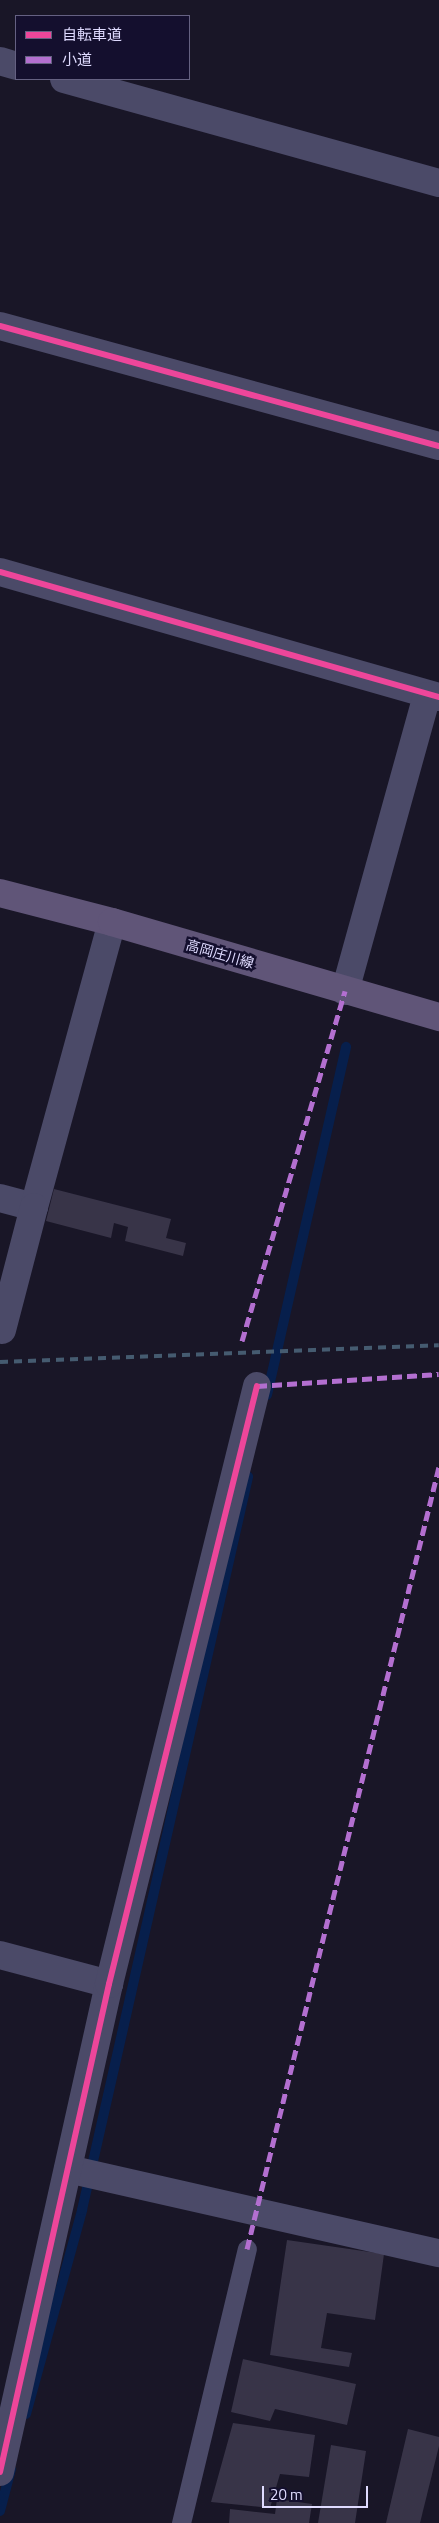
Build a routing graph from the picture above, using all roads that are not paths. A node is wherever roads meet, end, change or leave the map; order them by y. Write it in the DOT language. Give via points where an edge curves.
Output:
graph roads {
  1 [pos="0,61"];
  2 [pos="15,66"];
  3 [pos="68,80"];
  4 [pos="439,183"];
  5 [pos="0,326"];
  6 [pos="439,446"];
  7 [pos="0,572"];
  8 [pos="433,697"];
  9 [pos="0,893"];
  10 [pos="112,922"];
  11 [pos="345,991"];
  12 [pos="439,1017"];
  13 [pos="0,1198"];
  14 [pos="34,1207"];
  15 [pos="2,1330"];
  16 [pos="257,1386"];
  17 [pos="0,1955"];
  18 [pos="110,1984"];
  19 [pos="68,2169"];
  20 [pos="247,2249"];
  21 [pos="439,2253"];
  22 [pos="0,2472"];
  23 [pos="182,2523"];
  1 -- 2 [label="street"];
  3 -- 4 [label="street"];
  5 -- 6 [label="street"];
  7 -- 8 [label="street"];
  8 -- 11 [label="street"];
  9 -- 10 [label="main road, 高岡庄川線"];
  10 -- 11 [label="main road, 高岡庄川線"];
  10 -- 14 [label="street"];
  11 -- 12 [label="main road, 高岡庄川線"];
  13 -- 14 [label="street"];
  14 -- 15 [label="street"];
  16 -- 18 [label="street"];
  17 -- 18 [label="street"];
  18 -- 19 [label="street"];
  19 -- 21 [label="street"];
  19 -- 22 [label="street"];
  20 -- 23 [label="lane"];
}
